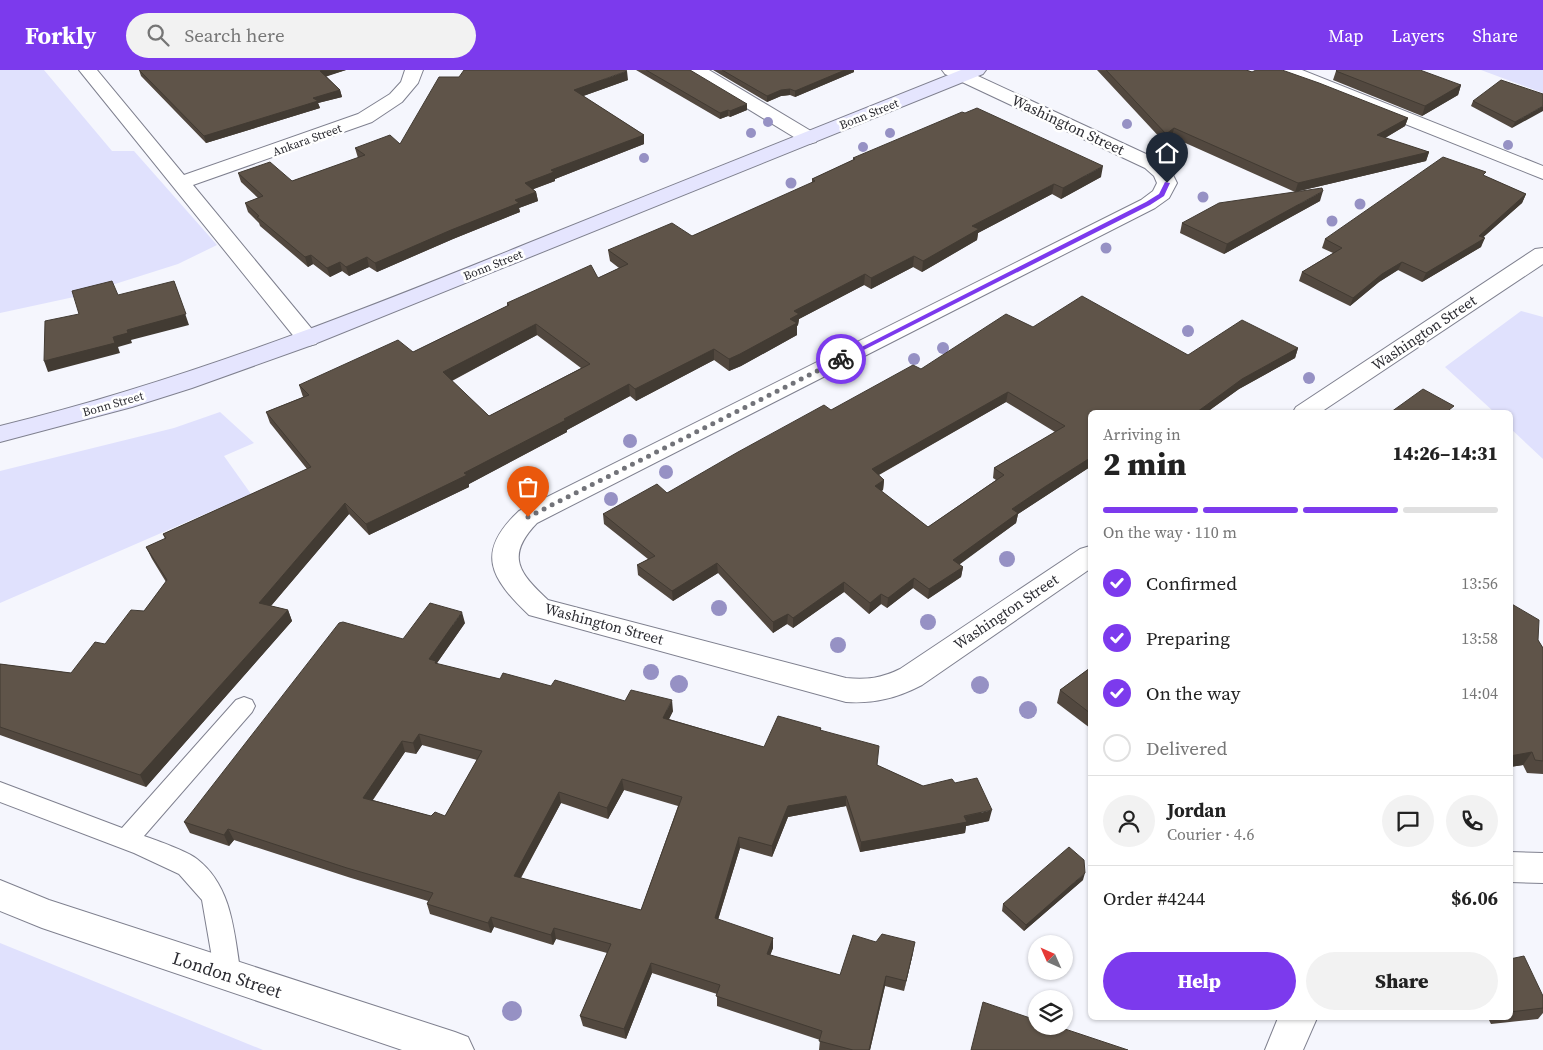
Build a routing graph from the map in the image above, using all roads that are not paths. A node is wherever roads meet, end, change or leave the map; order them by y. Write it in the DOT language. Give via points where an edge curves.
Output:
graph roads {
  1 [pos="88,70"];
  2 [pos="414,70"];
  3 [pos="698,70"];
  4 [pos="1286,70"];
  5 [pos="964,72"];
  6 [pos="809,138"];
  7 [pos="1543,173"];
  8 [pos="181,183"];
  9 [pos="1543,254"];
  10 [pos="308,339"];
  11 [pos="1308,410"];
  12 [pos="0,434"];
  13 [pos="1088,557"];
  14 [pos="244,706"];
  15 [pos="0,792"];
  16 [pos="126,840"];
  17 [pos="1513,867"];
  18 [pos="1543,868"];
  19 [pos="0,895"];
  20 [pos="228,975"];
  21 [pos="1298,1020"];
  22 [pos="455,1050"];
  23 [pos="1284,1050"];
  1 -- 8 [label="street"];
  2 -- 8 [label="street, Ankara Street" via="409,83 396,98 365,118"];
  3 -- 6 [label="street"];
  4 -- 7 [label="street"];
  5 -- 6 [label="street, Bonn Street"];
  5 -- 13 [label="street, Washington Street" via="1152,164 1163,173 1167,183 1162,194 1148,204 528,517 511,534 504,556 512,580 539,608 846,690 866,692 891,688 911,678"];
  6 -- 10 [label="street, Bonn Street"];
  8 -- 10 [label="street"];
  9 -- 11 [label="street, Washington Street"];
  10 -- 12 [label="street, Bonn Street" via="149,394"];
  14 -- 16 [label="lane"];
  15 -- 16 [label="lane"];
  16 -- 20 [label="lane" via="188,866 210,890 216,900"];
  17 -- 18 [label="street"];
  19 -- 20 [label="street, London Street" via="42,913"];
  20 -- 22 [label="street, London Street"];
  21 -- 23 [label="street"];
}
